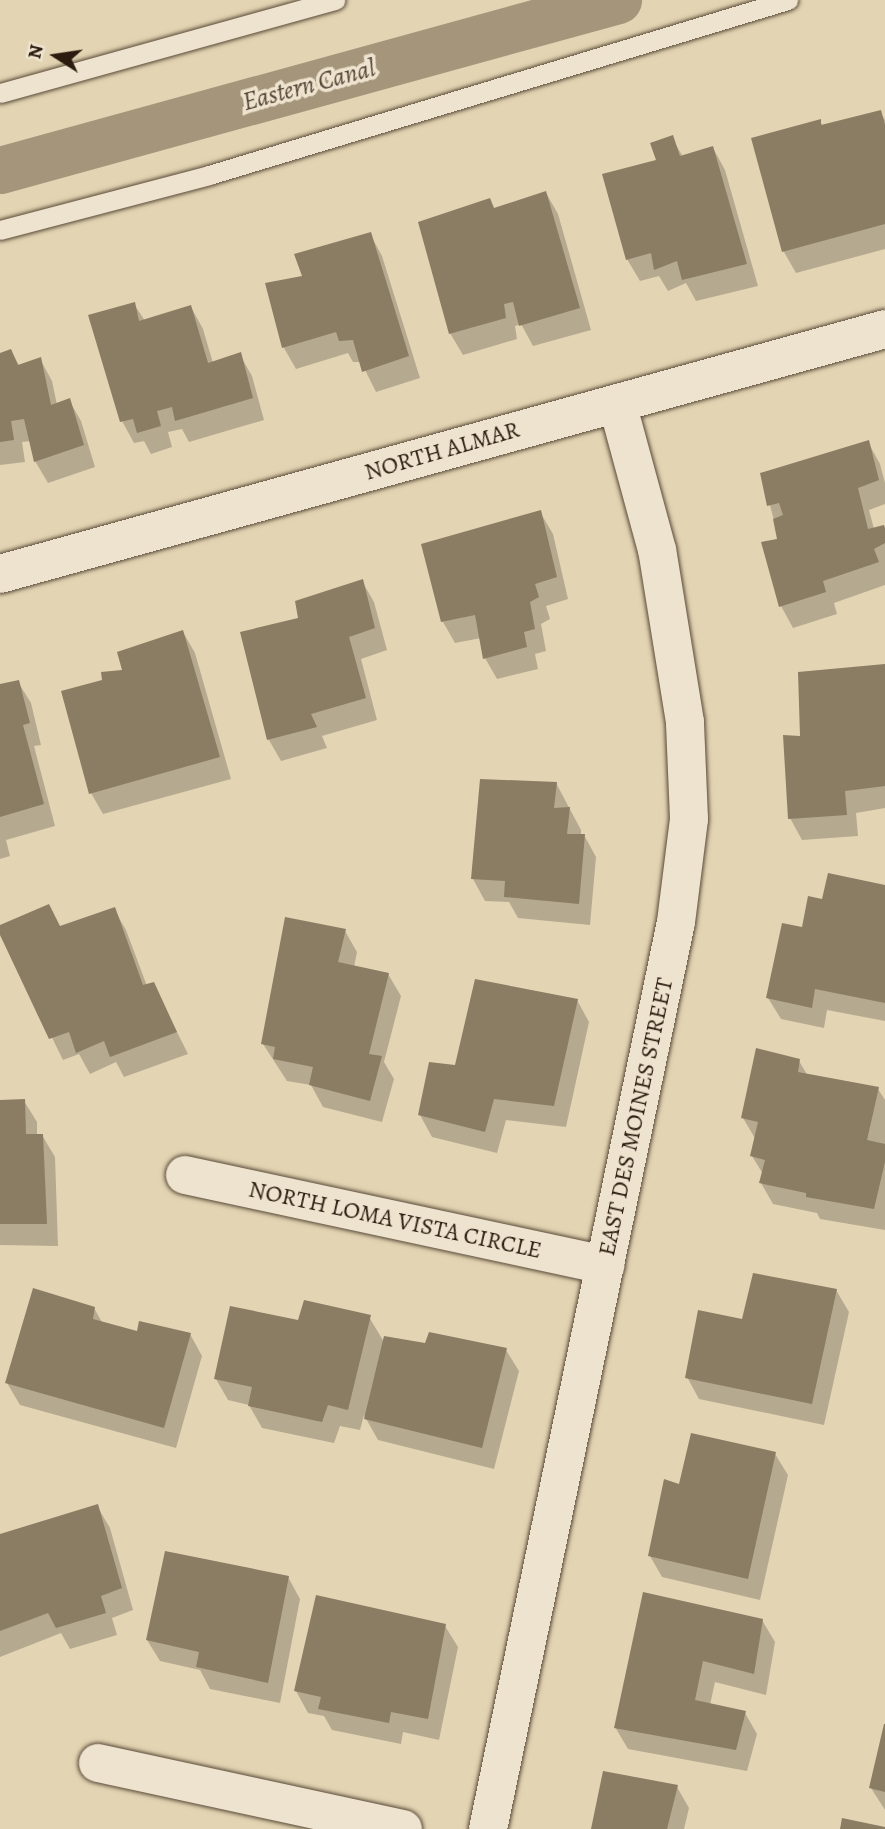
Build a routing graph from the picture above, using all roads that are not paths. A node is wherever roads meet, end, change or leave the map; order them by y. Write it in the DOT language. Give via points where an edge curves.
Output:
graph roads {
  1 [pos="335,0"];
  2 [pos="788,0"];
  3 [pos="0,93"];
  4 [pos="0,230"];
  5 [pos="885,329"];
  6 [pos="617,403"];
  7 [pos="0,575"];
  8 [pos="185,1175"];
  9 [pos="605,1265"];
  10 [pos="98,1763"];
  11 [pos="403,1829"];
  12 [pos="488,1829"];
  1 -- 3 [label="lane"];
  2 -- 4 [label="lane" via="209,175"];
  5 -- 6 [label="street, NORTH ALMAR"];
  6 -- 7 [label="street, NORTH ALMAR"];
  6 -- 9 [label="street, EAST DES MOINES STREET" via="657,550 685,722 689,819 676,922"];
  8 -- 9 [label="street, NORTH LOMA VISTA CIRCLE"];
  9 -- 12 [label="street, EAST DES MOINES STREET"];
  10 -- 11 [label="street"];
}
